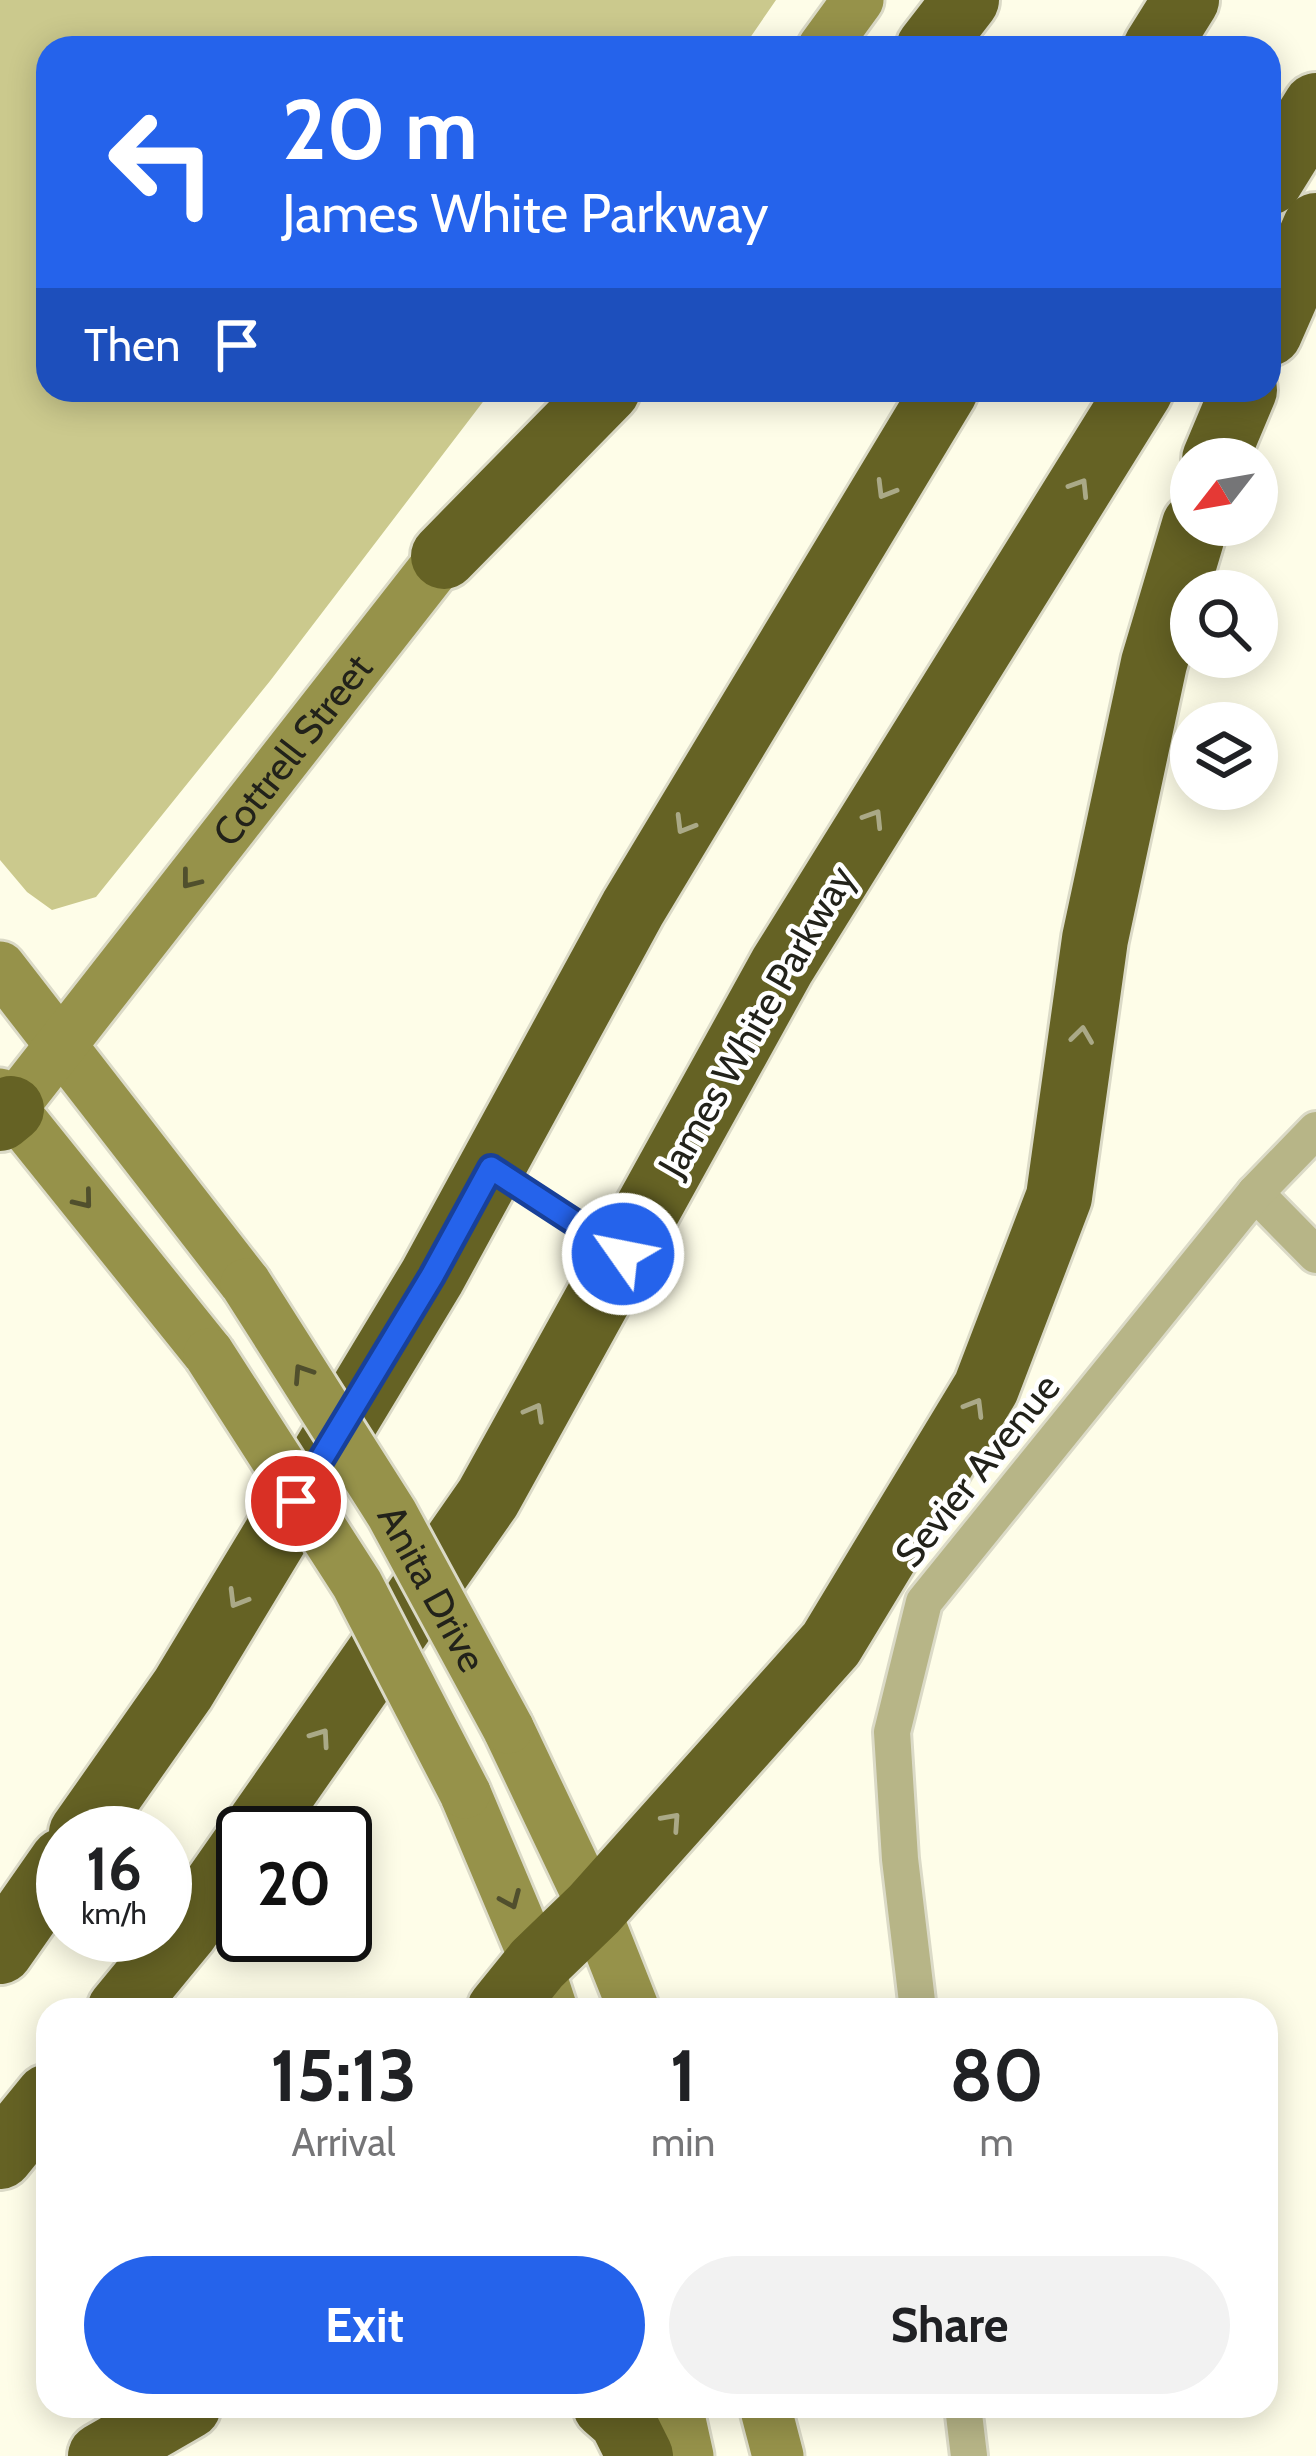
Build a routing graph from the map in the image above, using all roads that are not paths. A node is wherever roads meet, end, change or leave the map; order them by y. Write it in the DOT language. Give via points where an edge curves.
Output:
graph roads {
  1 [pos="858,0"];
  2 [pos="965,0"];
  3 [pos="1186,0"];
  4 [pos="832,36"];
  5 [pos="938,36"];
  6 [pos="1164,36"];
  7 [pos="1316,106"];
  8 [pos="1281,163"];
  9 [pos="1316,226"];
  10 [pos="1281,306"];
  11 [pos="560,402"];
  12 [pos="596,402"];
  13 [pos="938,402"];
  14 [pos="1133,402"];
  15 [pos="1239,402"];
  16 [pos="1224,438"];
  17 [pos="1190,546"];
  18 [pos="444,556"];
  19 [pos="0,968"];
  20 [pos="60,1046"];
  21 [pos="4,1107"];
  22 [pos="1316,1130"];
  23 [pos="491,1168"];
  24 [pos="1255,1192"];
  25 [pos="623,1254"];
  26 [pos="1316,1255"];
  27 [pos="101,1806"];
  28 [pos="273,1806"];
  29 [pos="216,1887"];
  30 [pos="36,1900"];
  31 [pos="594,1909"];
  32 [pos="0,1952"];
  33 [pos="530,1995"];
  34 [pos="130,1998"];
  35 [pos="629,1998"];
  36 [pos="917,1998"];
  37 [pos="36,2112"];
  38 [pos="0,2156"];
  39 [pos="93,2418"];
  40 [pos="167,2418"];
  41 [pos="620,2418"];
  42 [pos="680,2418"];
  43 [pos="768,2418"];
  44 [pos="964,2418"];
  45 [pos="48,2456"];
  46 [pos="101,2456"];
  47 [pos="640,2456"];
  48 [pos="688,2456"];
  49 [pos="778,2456"];
  50 [pos="969,2456"];
  1 -- 4 [label="main road"];
  2 -- 5 [label="highway"];
  3 -- 6 [label="highway"];
  7 -- 8 [label="highway"];
  9 -- 10 [label="highway"];
  11 -- 18 [label="main road, Cottrell Street"];
  12 -- 18 [label="highway"];
  13 -- 23 [label="highway, one-way" via="633,908"];
  25 -- 14 [label="highway, James White Parkway, one-way" via="782,966"];
  15 -- 16 [label="highway"];
  31 -- 17 [label="highway, one-way" via="831,1644 986,1388 1059,1197 1095,939 1154,663"];
  18 -- 20 [label="main road, Cottrell Street, one-way"];
  19 -- 20 [label="main road, Anita Drive"];
  20 -- 21 [label="main road, Cottrell Street"];
  31 -- 20 [label="main road, Anita Drive, one-way, bridge" via="392,1514 246,1284"];
  21 -- 33 [label="main road, Anita Drive, one-way, bridge" via="209,1354 357,1584 465,1792"];
  22 -- 24 [label="street, Sevier Avenue"];
  23 -- 25 [label="lane"];
  23 -- 27 [label="highway, one-way" via="183,1689"];
  24 -- 26 [label="street"];
  24 -- 36 [label="street, Sevier Avenue" via="924,1602 892,1732"];
  28 -- 25 [label="highway, James White Parkway, one-way" via="488,1498"];
  29 -- 34 [label="highway"];
  30 -- 32 [label="highway"];
  31 -- 33 [label="highway"];
  31 -- 35 [label="main road, Anita Drive"];
  37 -- 38 [label="highway"];
  39 -- 45 [label="highway"];
  40 -- 46 [label="highway"];
  41 -- 47 [label="highway"];
  42 -- 48 [label="main road"];
  43 -- 49 [label="main road"];
  44 -- 50 [label="street"];
}
